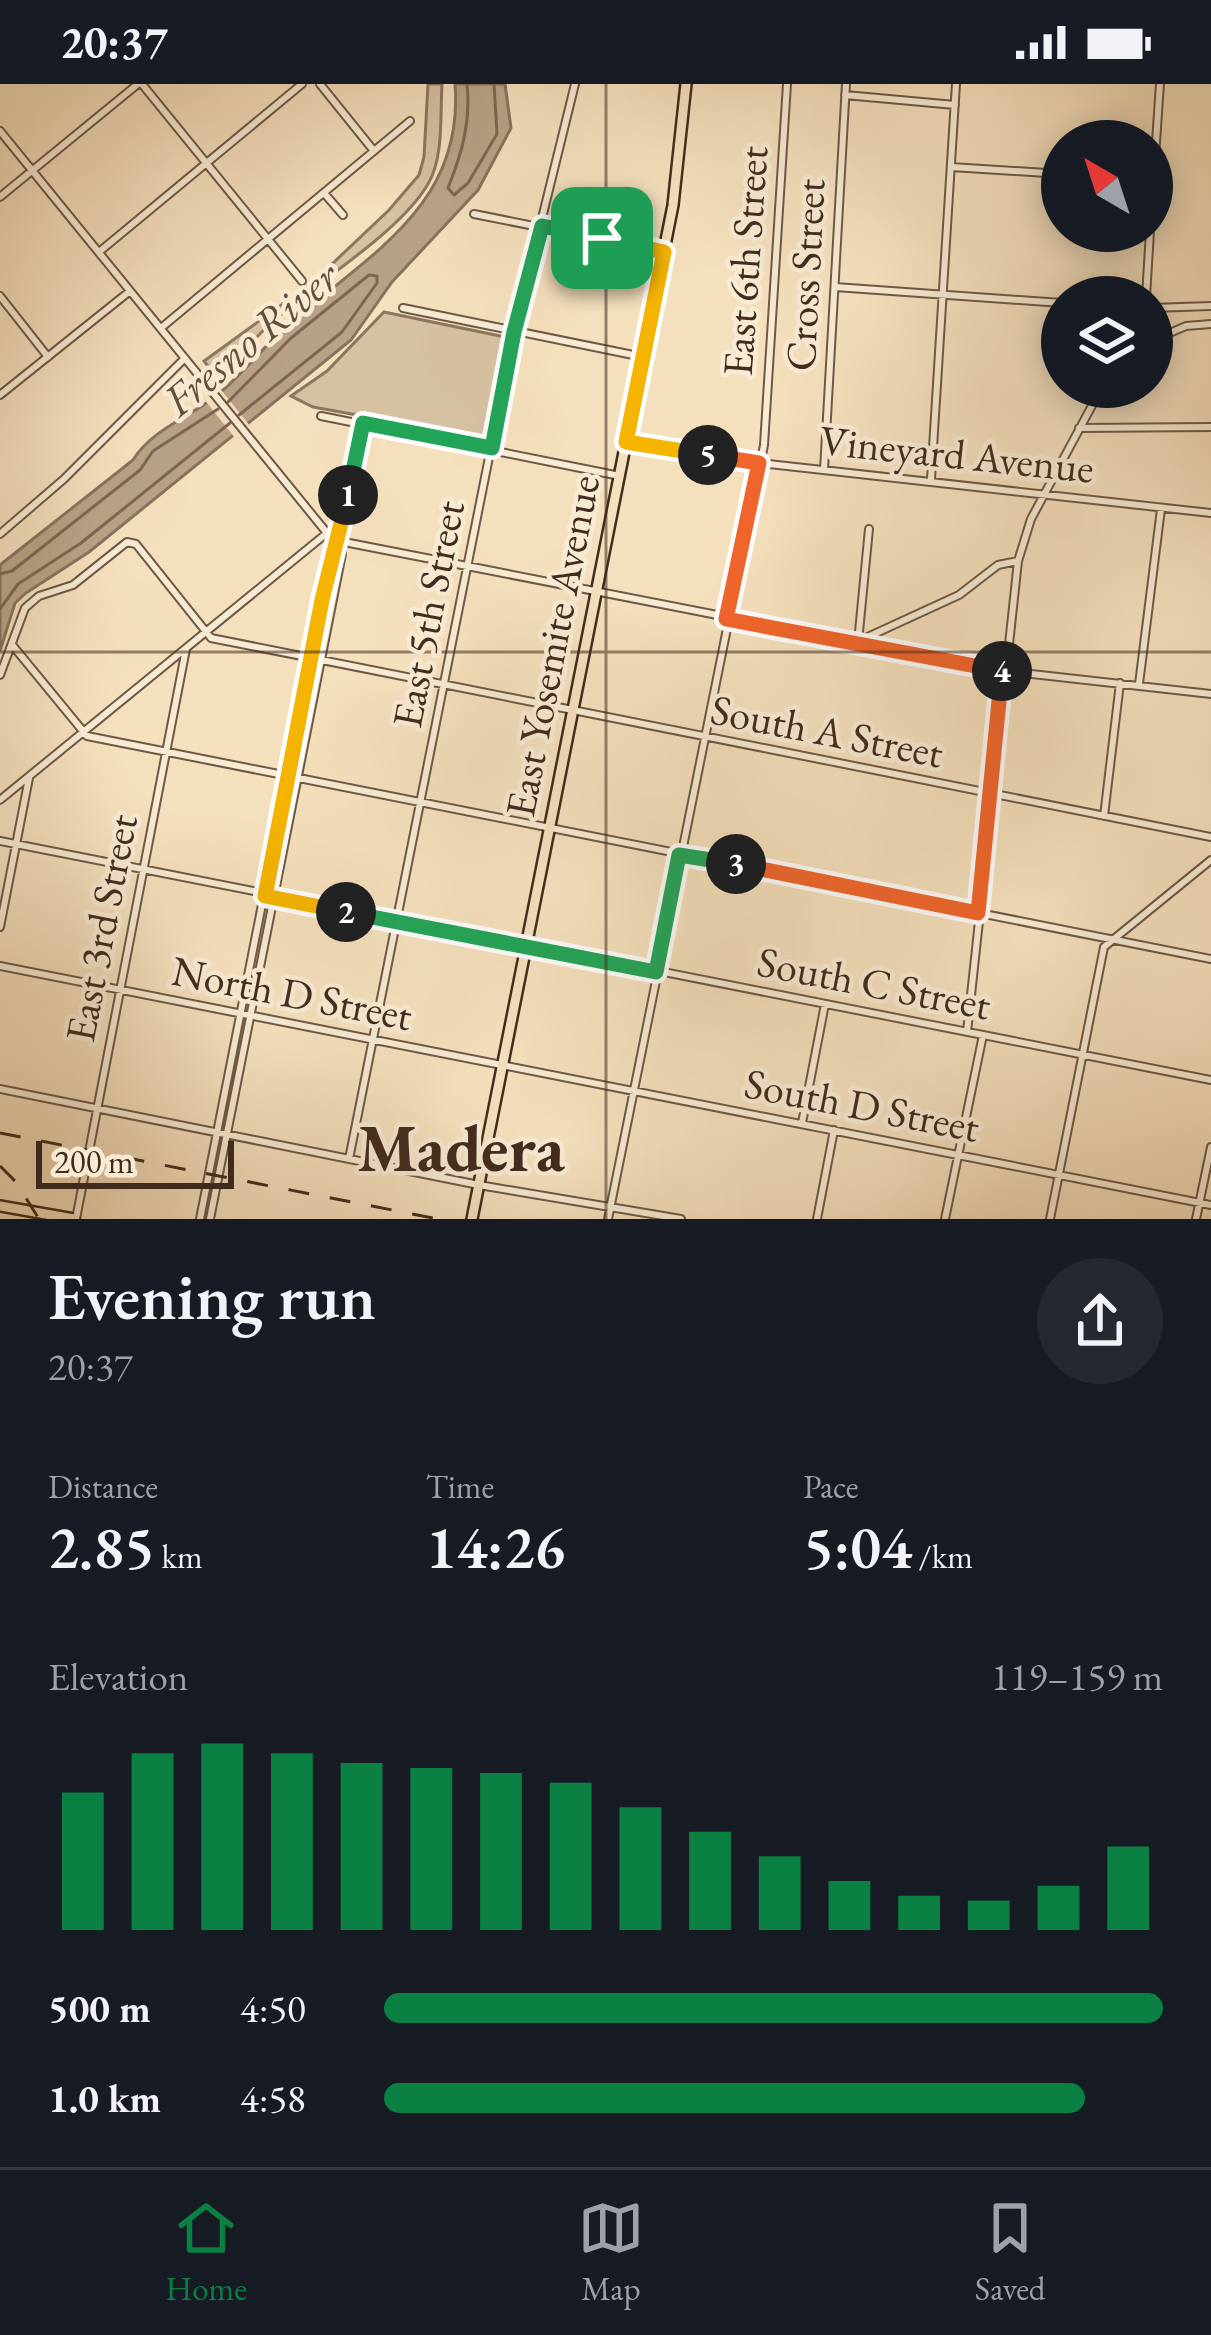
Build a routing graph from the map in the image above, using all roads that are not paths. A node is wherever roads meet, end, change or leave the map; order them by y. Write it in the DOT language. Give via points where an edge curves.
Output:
graph roads {
  1 [pos="140,84"];
  2 [pos="302,84"];
  3 [pos="320,84"];
  4 [pos="575,84"];
  5 [pos="686,84"];
  6 [pos="788,84"];
  7 [pos="846,84"];
  8 [pos="956,84"];
  9 [pos="1160,84"];
  10 [pos="845,95"];
  11 [pos="955,105"];
  12 [pos="1157,120"];
  13 [pos="410,121"];
  14 [pos="0,131"];
  15 [pos="374,151"];
  16 [pos="206,164"];
  17 [pos="951,166"];
  18 [pos="32,171"];
  19 [pos="1041,172"];
  20 [pos="324,193"];
  21 [pos="0,197"];
  22 [pos="474,214"];
  23 [pos="343,215"];
  24 [pos="542,226"];
  25 [pos="268,240"];
  26 [pos="99,252"];
  27 [pos="664,252"];
  28 [pos="302,281"];
  29 [pos="835,287"];
  30 [pos="130,291"];
  31 [pos="0,296"];
  32 [pos="944,296"];
  33 [pos="1041,302"];
  34 [pos="1211,306"];
  35 [pos="1173,307"];
  36 [pos="403,308"];
  37 [pos="1211,324"];
  38 [pos="161,328"];
  39 [pos="514,332"];
  40 [pos="1173,332"];
  41 [pos="48,356"];
  42 [pos="644,357"];
  43 [pos="185,358"];
  44 [pos="0,395"];
  45 [pos="1090,408"];
  46 [pos="321,416"];
  47 [pos="363,423"];
  48 [pos="1211,427"];
  49 [pos="1079,428"];
  50 [pos="626,442"];
  51 [pos="492,448"];
  52 [pos="759,463"];
  53 [pos="824,470"];
  54 [pos="620,476"];
  55 [pos="931,479"];
  56 [pos="1043,493"];
  57 [pos="1161,508"];
  58 [pos="1211,514"];
  59 [pos="868,529"];
  60 [pos="327,533"];
  61 [pos="0,534"];
  62 [pos="339,541"];
  63 [pos="1018,561"];
  64 [pos="468,568"];
  65 [pos="596,593"];
  66 [pos="726,619"];
  67 [pos="206,632"];
  68 [pos="858,642"];
  69 [pos="12,644"];
  70 [pos="186,649"];
  71 [pos="312,660"];
  72 [pos="322,662"];
  73 [pos="1004,671"];
  74 [pos="0,675"];
  75 [pos="1120,682"];
  76 [pos="1139,684"];
  77 [pos="445,685"];
  78 [pos="1211,694"];
  79 [pos="573,712"];
  80 [pos="83,732"];
  81 [pos="703,736"];
  82 [pos="166,751"];
  83 [pos="29,776"];
  84 [pos="288,776"];
  85 [pos="299,779"];
  86 [pos="991,794"];
  87 [pos="0,800"];
  88 [pos="421,804"];
  89 [pos="1104,816"];
  90 [pos="549,829"];
  91 [pos="1211,837"];
  92 [pos="0,841"];
  93 [pos="16,844"];
  94 [pos="679,855"];
  95 [pos="1211,860"];
  96 [pos="143,869"];
  97 [pos="270,897"];
  98 [pos="978,913"];
  99 [pos="397,922"];
  100 [pos="0,928"];
  101 [pos="1110,941"];
  102 [pos="526,947"];
  103 [pos="1211,958"];
  104 [pos="0,966"];
  105 [pos="656,972"];
  106 [pos="120,989"];
  107 [pos="825,1004"];
  108 [pos="246,1015"];
  109 [pos="967,1032"];
  110 [pos="983,1035"];
  111 [pos="373,1040"];
  112 [pos="1083,1055"];
  113 [pos="502,1066"];
  114 [pos="1211,1080"];
  115 [pos="0,1089"];
  116 [pos="632,1091"];
  117 [pos="98,1109"];
  118 [pos="802,1124"];
  119 [pos="834,1130"];
  120 [pos="222,1133"];
  121 [pos="1211,1147"];
  122 [pos="958,1155"];
  123 [pos="349,1159"];
  124 [pos="1059,1175"];
  125 [pos="479,1185"];
  126 [pos="1200,1203"];
  127 [pos="1211,1205"];
  128 [pos="0,1206"];
  129 [pos="610,1208"];
  130 [pos="75,1219"];
  131 [pos="200,1219"];
  132 [pos="210,1219"];
  133 [pos="472,1219"];
  134 [pos="608,1219"];
  135 [pos="681,1219"];
  136 [pos="817,1219"];
  137 [pos="945,1219"];
  138 [pos="1050,1219"];
  139 [pos="1196,1219"];
  1 -- 16 [label="street"];
  1 -- 18 [label="street"];
  2 -- 16 [label="street"];
  3 -- 15 [label="street"];
  4 -- 24 [label="street, East 5th Street"];
  5 -- 27 [label="main road, East Yosemite Avenue"];
  6 -- 52 [label="street, East 6th Street"];
  7 -- 10 [label="street, Cross Street"];
  8 -- 11 [label="street"];
  9 -- 12 [label="street"];
  10 -- 11 [label="street"];
  10 -- 29 [label="street, Cross Street"];
  11 -- 17 [label="street"];
  13 -- 15 [label="street"];
  14 -- 18 [label="street"];
  15 -- 20 [label="street"];
  16 -- 25 [label="street"];
  16 -- 26 [label="street"];
  17 -- 19 [label="street"];
  17 -- 32 [label="street"];
  18 -- 21 [label="street"];
  18 -- 26 [label="street"];
  20 -- 23 [label="street"];
  20 -- 25 [label="street"];
  22 -- 24 [label="street"];
  24 -- 27 [label="street"];
  24 -- 39 [label="street, East 5th Street"];
  25 -- 28 [label="street"];
  25 -- 38 [label="street"];
  26 -- 30 [label="street"];
  27 -- 42 [label="main road, East Yosemite Avenue"];
  29 -- 32 [label="street"];
  29 -- 53 [label="street, Cross Street"];
  30 -- 38 [label="street"];
  30 -- 41 [label="street"];
  31 -- 41 [label="street"];
  32 -- 33 [label="street"];
  32 -- 55 [label="street"];
  34 -- 35 [label="street"];
  36 -- 39 [label="street"];
  37 -- 40 [label="street"];
  38 -- 43 [label="street"];
  39 -- 42 [label="street"];
  39 -- 51 [label="street, East 5th Street"];
  41 -- 44 [label="street"];
  42 -- 50 [label="main road, East Yosemite Avenue"];
  43 -- 60 [label="street"];
  43 -- 61 [label="street"];
  45 -- 49 [label="street"];
  46 -- 47 [label="street"];
  47 -- 51 [label="street"];
  47 -- 62 [label="street"];
  48 -- 49 [label="street"];
  49 -- 56 [label="street"];
  50 -- 52 [label="street, Vineyard Avenue"];
  50 -- 54 [label="main road, East Yosemite Avenue"];
  51 -- 54 [label="street"];
  51 -- 64 [label="street, East 5th Street"];
  52 -- 53 [label="street, Vineyard Avenue"];
  52 -- 66 [label="street, East 6th Street"];
  53 -- 55 [label="street, Vineyard Avenue"];
  54 -- 65 [label="main road, East Yosemite Avenue"];
  55 -- 56 [label="street, Vineyard Avenue"];
  56 -- 57 [label="street, Vineyard Avenue"];
  56 -- 63 [label="street"];
  57 -- 58 [label="street, Vineyard Avenue"];
  57 -- 76 [label="street"];
  59 -- 68 [label="street"];
  60 -- 62 [label="street"];
  60 -- 67 [label="street"];
  62 -- 64 [label="street"];
  62 -- 71 [label="street"];
  62 -- 72 [label="street"];
  63 -- 68 [label="street"];
  63 -- 73 [label="street"];
  64 -- 65 [label="street"];
  64 -- 77 [label="street, East 5th Street"];
  65 -- 66 [label="street"];
  65 -- 79 [label="main road, East Yosemite Avenue"];
  66 -- 68 [label="street"];
  66 -- 81 [label="street, East 6th Street"];
  67 -- 69 [label="street" via="127,542 73,585 32,602"];
  67 -- 70 [label="street"];
  67 -- 71 [label="street, South A Street"];
  68 -- 73 [label="street"];
  69 -- 74 [label="street"];
  69 -- 80 [label="street"];
  70 -- 80 [label="street"];
  70 -- 82 [label="street, East 3rd Street"];
  71 -- 72 [label="street, South A Street"];
  71 -- 84 [label="street"];
  72 -- 77 [label="street, South A Street"];
  72 -- 85 [label="street"];
  73 -- 75 [label="street"];
  73 -- 86 [label="street"];
  75 -- 76 [label="street"];
  75 -- 89 [label="street"];
  76 -- 78 [label="street"];
  77 -- 79 [label="street, South A Street"];
  77 -- 88 [label="street, East 5th Street"];
  79 -- 81 [label="street, South A Street"];
  79 -- 90 [label="main road, East Yosemite Avenue"];
  80 -- 82 [label="street"];
  80 -- 83 [label="street"];
  81 -- 86 [label="street, South A Street"];
  81 -- 94 [label="street, East 6th Street"];
  82 -- 84 [label="street"];
  82 -- 96 [label="street, East 3rd Street"];
  83 -- 87 [label="street"];
  83 -- 93 [label="street"];
  84 -- 85 [label="street"];
  84 -- 97 [label="street"];
  85 -- 88 [label="street"];
  85 -- 97 [label="street"];
  86 -- 89 [label="street, South A Street"];
  86 -- 98 [label="street"];
  88 -- 90 [label="street"];
  88 -- 99 [label="street, East 5th Street"];
  89 -- 91 [label="street, South A Street"];
  90 -- 94 [label="street"];
  90 -- 102 [label="main road, East Yosemite Avenue"];
  92 -- 93 [label="street, South C Street"];
  93 -- 96 [label="street, South C Street"];
  93 -- 100 [label="street"];
  94 -- 98 [label="street"];
  94 -- 105 [label="street, East 6th Street"];
  95 -- 101 [label="street"];
  96 -- 97 [label="street, South C Street"];
  96 -- 106 [label="street, East 3rd Street"];
  97 -- 99 [label="street, South C Street"];
  97 -- 108 [label="street"];
  98 -- 101 [label="street"];
  98 -- 109 [label="street"];
  99 -- 102 [label="street, South C Street"];
  99 -- 111 [label="street, East 5th Street"];
  101 -- 103 [label="street"];
  101 -- 112 [label="street"];
  102 -- 105 [label="street, South C Street"];
  102 -- 113 [label="main road, East Yosemite Avenue"];
  104 -- 106 [label="street, North D Street"];
  105 -- 107 [label="street, South C Street"];
  105 -- 116 [label="street, East 6th Street"];
  106 -- 108 [label="street, North D Street"];
  106 -- 117 [label="street, East 3rd Street"];
  107 -- 109 [label="street, South C Street"];
  107 -- 118 [label="street"];
  108 -- 111 [label="street, North D Street"];
  108 -- 120 [label="street"];
  109 -- 110 [label="street, South C Street"];
  110 -- 112 [label="street, South C Street"];
  110 -- 122 [label="street"];
  111 -- 113 [label="street, North D Street"];
  111 -- 123 [label="street, East 5th Street"];
  112 -- 114 [label="street, South C Street"];
  112 -- 124 [label="street"];
  113 -- 116 [label="street, South D Street"];
  113 -- 125 [label="main road, East Yosemite Avenue"];
  115 -- 117 [label="street"];
  116 -- 118 [label="street, South D Street"];
  116 -- 129 [label="street, East 6th Street"];
  117 -- 120 [label="street"];
  117 -- 130 [label="street, East 3rd Street"];
  118 -- 119 [label="street, South D Street"];
  119 -- 122 [label="street, South D Street"];
  119 -- 136 [label="street"];
  120 -- 123 [label="street"];
  120 -- 131 [label="street"];
  120 -- 132 [label="street"];
  121 -- 126 [label="street"];
  122 -- 124 [label="street, South D Street"];
  122 -- 137 [label="street"];
  123 -- 125 [label="street"];
  124 -- 126 [label="street, South D Street"];
  124 -- 138 [label="street"];
  125 -- 129 [label="street"];
  125 -- 133 [label="main road, East Yosemite Avenue"];
  126 -- 127 [label="street, South D Street"];
  126 -- 139 [label="street"];
  128 -- 130 [label="main road"];
  129 -- 134 [label="street, East 6th Street"];
  129 -- 135 [label="street"];
}
